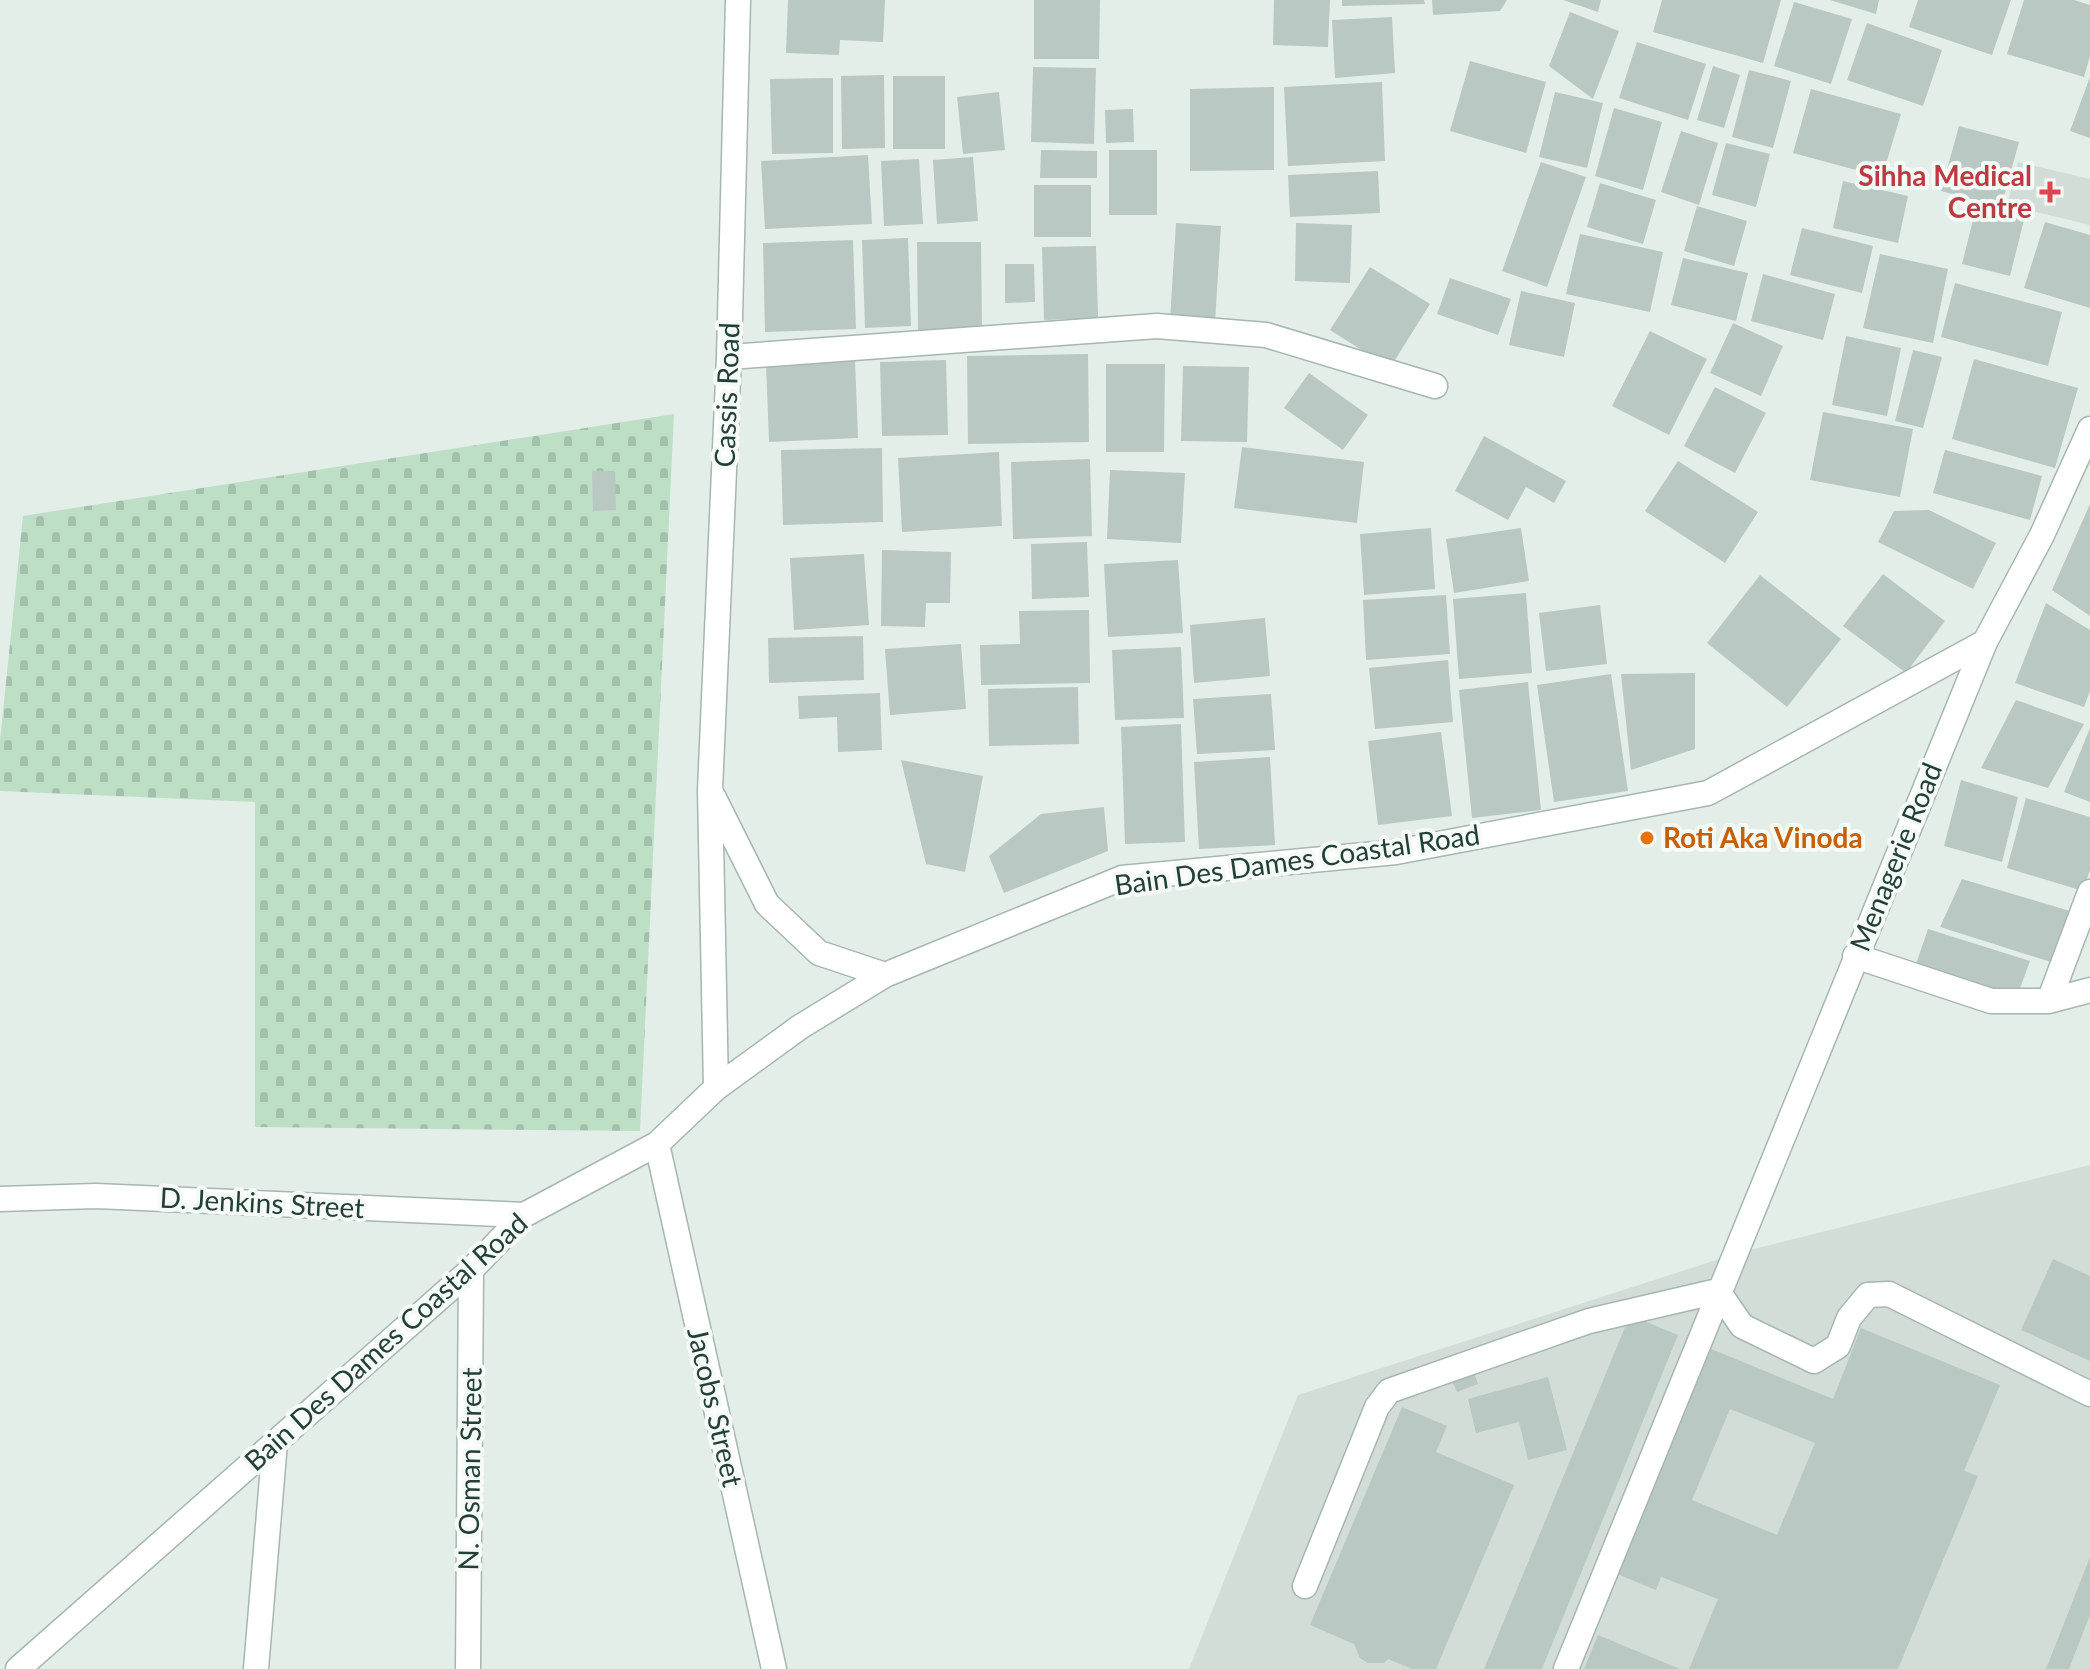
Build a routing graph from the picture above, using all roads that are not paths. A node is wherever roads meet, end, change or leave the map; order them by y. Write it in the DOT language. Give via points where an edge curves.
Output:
graph roads {
  1 [pos="738,0"];
  2 [pos="729,357"];
  3 [pos="1435,386"];
  4 [pos="2090,429"];
  5 [pos="1985,642"];
  6 [pos="710,790"];
  7 [pos="2090,892"];
  8 [pos="1855,956"];
  9 [pos="885,975"];
  10 [pos="2090,990"];
  11 [pos="2049,1001"];
  12 [pos="716,1088"];
  13 [pos="657,1144"];
  14 [pos="0,1199"];
  15 [pos="524,1215"];
  16 [pos="471,1270"];
  17 [pos="1718,1291"];
  18 [pos="2090,1394"];
  19 [pos="275,1442"];
  20 [pos="1305,1586"];
  21 [pos="18,1669"];
  22 [pos="256,1669"];
  23 [pos="468,1669"];
  24 [pos="774,1669"];
  25 [pos="1566,1669"];
  1 -- 2 [label="street, Cassis Road"];
  2 -- 3 [label="street" via="1157,326 1266,335"];
  2 -- 6 [label="street, Cassis Road"];
  4 -- 5 [label="street, Menagerie Road"];
  5 -- 8 [label="street, Menagerie Road"];
  5 -- 9 [label="street, Bain Des Dames Coastal Road" via="1708,793 1396,852 1122,878"];
  6 -- 9 [label="street" via="767,904 819,953"];
  6 -- 12 [label="street, Cassis Road"];
  7 -- 11 [label="street"];
  8 -- 11 [label="street" via="1991,1001"];
  8 -- 17 [label="street, Menagerie Road"];
  9 -- 12 [label="street, Bain Des Dames Coastal Road" via="800,1027"];
  10 -- 11 [label="street"];
  12 -- 13 [label="street, Bain Des Dames Coastal Road"];
  13 -- 15 [label="street, Bain Des Dames Coastal Road"];
  13 -- 24 [label="street, Jacobs Street"];
  14 -- 15 [label="street, D. Jenkins Street" via="96,1196"];
  15 -- 16 [label="street, Bain Des Dames Coastal Road"];
  16 -- 19 [label="street, Bain Des Dames Coastal Road"];
  16 -- 23 [label="street, N. Osman Street"];
  17 -- 18 [label="street" via="1742,1326 1814,1361 1838,1346 1849,1318 1868,1295 1889,1294"];
  17 -- 20 [label="street" via="1589,1321 1389,1391 1377,1407"];
  17 -- 25 [label="street, Menagerie Road"];
  19 -- 21 [label="street, Bain Des Dames Coastal Road"];
  19 -- 22 [label="street"];
}
